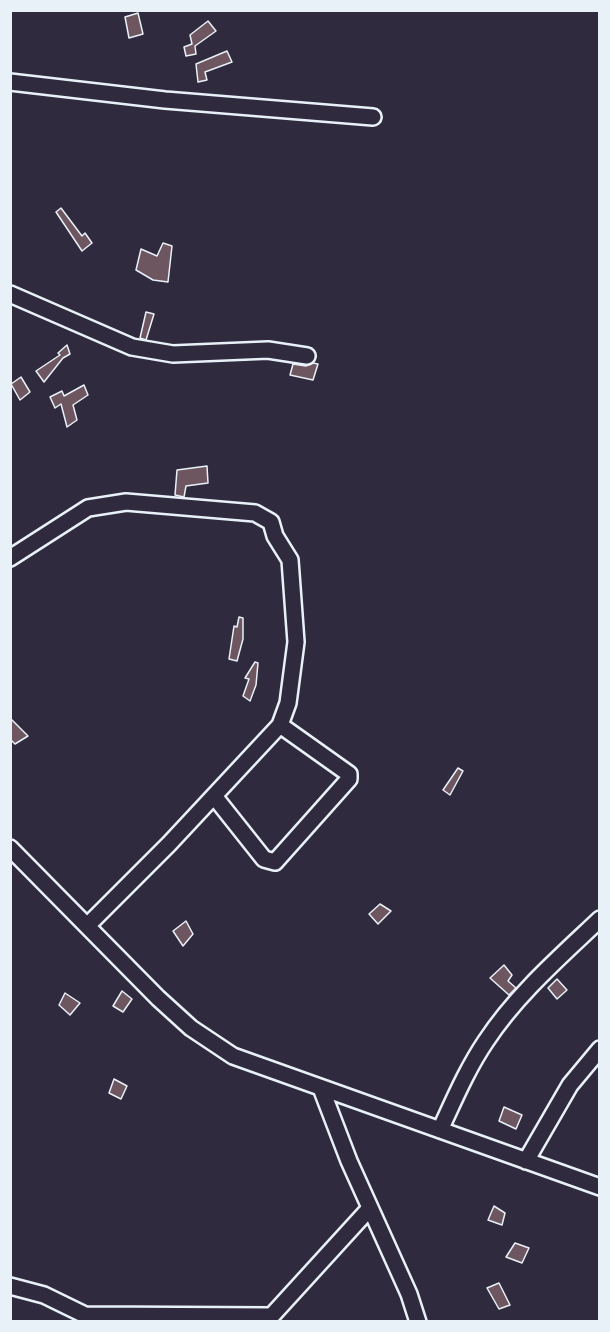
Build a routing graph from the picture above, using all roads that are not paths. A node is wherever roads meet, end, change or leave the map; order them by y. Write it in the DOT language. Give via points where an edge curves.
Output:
graph roads {
  1 [pos="10,82"];
  2 [pos="373,117"];
  3 [pos="10,294"];
  4 [pos="307,356"];
  5 [pos="10,558"];
  6 [pos="280,725"];
  7 [pos="214,796"];
  8 [pos="10,848"];
  9 [pos="600,919"];
  10 [pos="87,926"];
  11 [pos="600,1049"];
  12 [pos="321,1088"];
  13 [pos="440,1131"];
  14 [pos="526,1161"];
  15 [pos="600,1187"];
  16 [pos="370,1208"];
  17 [pos="10,1287"];
  18 [pos="268,1319"];
  19 [pos="418,1322"];
  1 -- 2 [label="street" via="165,100"];
  3 -- 4 [label="street" via="132,347 173,354 268,350"];
  5 -- 6 [label="street" via="88,508 126,502 265,516 290,560 292,580 296,642 288,703"];
  6 -- 7 [label="street"];
  6 -- 7 [label="street" via="349,774 349,779 275,862 264,860"];
  7 -- 10 [label="street"];
  8 -- 10 [label="street"];
  9 -- 13 [label="street" via="488,1038 468,1070"];
  10 -- 12 [label="street" via="191,1028 233,1056"];
  11 -- 14 [label="street" via="570,1085"];
  12 -- 13 [label="street"];
  12 -- 16 [label="street"];
  13 -- 14 [label="street"];
  14 -- 15 [label="street"];
  16 -- 18 [label="street"];
  16 -- 19 [label="street"];
  17 -- 18 [label="street" via="44,1295 86,1315"];
}
